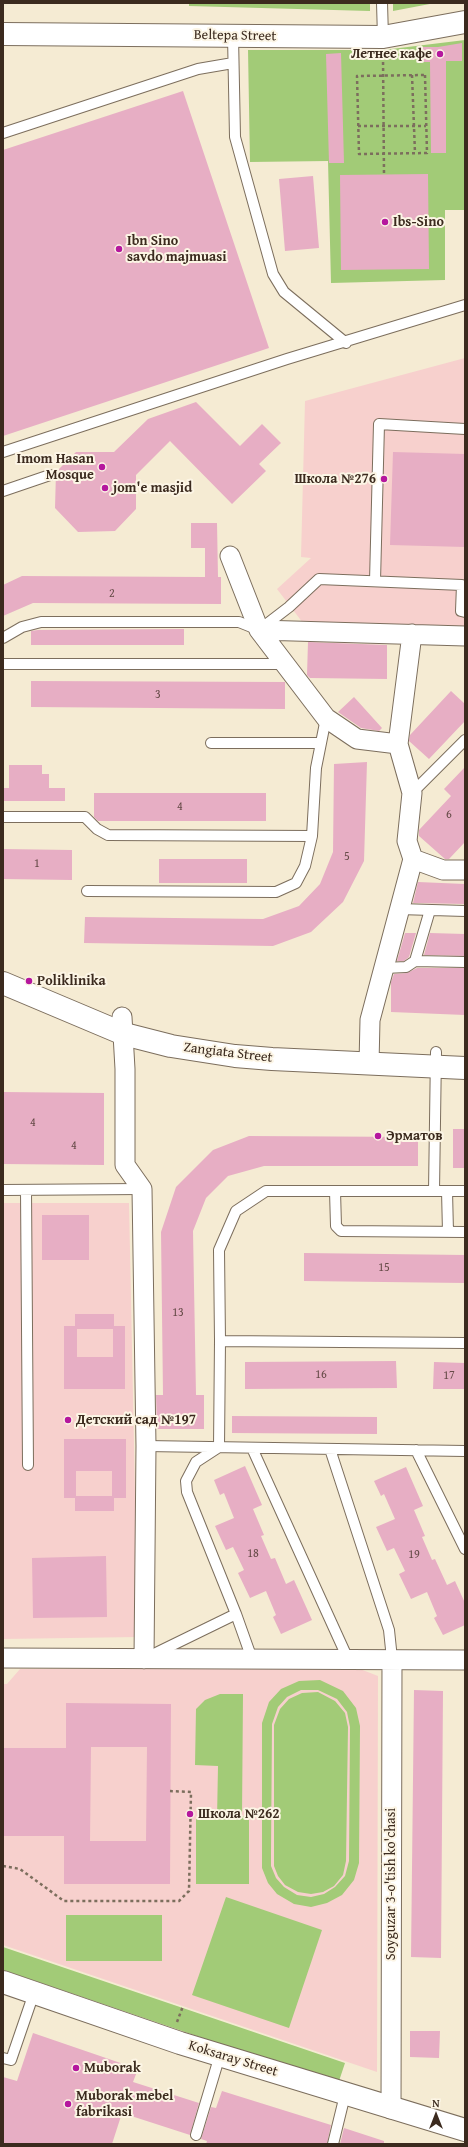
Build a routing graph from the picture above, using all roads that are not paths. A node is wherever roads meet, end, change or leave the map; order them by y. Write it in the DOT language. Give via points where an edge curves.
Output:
graph roads {
  1 [pos="382,3"];
  2 [pos="465,22"];
  3 [pos="3,34"];
  4 [pos="233,36"];
  5 [pos="382,37"];
  6 [pos="233,63"];
  7 [pos="3,133"];
  8 [pos="465,305"];
  9 [pos="346,343"];
  10 [pos="465,429"];
  11 [pos="3,452"];
  12 [pos="50,474"];
  13 [pos="3,491"];
  14 [pos="230,556"];
  15 [pos="375,581"];
  16 [pos="465,612"];
  17 [pos="259,630"];
  18 [pos="412,634"];
  19 [pos="465,636"];
  20 [pos="3,638"];
  21 [pos="3,664"];
  22 [pos="286,664"];
  23 [pos="326,718"];
  24 [pos="465,740"];
  25 [pos="211,743"];
  26 [pos="321,743"];
  27 [pos="398,744"];
  28 [pos="412,793"];
  29 [pos="3,816"];
  30 [pos="312,836"];
  31 [pos="413,859"];
  32 [pos="463,868"];
  33 [pos="87,892"];
  34 [pos="399,909"];
  35 [pos="430,910"];
  36 [pos="465,912"];
  37 [pos="415,961"];
  38 [pos="465,962"];
  39 [pos="384,968"];
  40 [pos="3,970"];
  41 [pos="3,984"];
  42 [pos="123,1026"];
  43 [pos="465,1053"];
  44 [pos="370,1057"];
  45 [pos="436,1059"];
  46 [pos="465,1068"];
  47 [pos="142,1189"];
  48 [pos="3,1190"];
  49 [pos="26,1190"];
  50 [pos="335,1191"];
  51 [pos="434,1191"];
  52 [pos="447,1191"];
  53 [pos="465,1191"];
  54 [pos="448,1232"];
  55 [pos="465,1232"];
  56 [pos="220,1341"];
  57 [pos="465,1343"];
  58 [pos="146,1446"];
  59 [pos="219,1447"];
  60 [pos="252,1448"];
  61 [pos="330,1449"];
  62 [pos="416,1450"];
  63 [pos="465,1451"];
  64 [pos="28,1464"];
  65 [pos="465,1549"];
  66 [pos="236,1614"];
  67 [pos="3,1658"];
  68 [pos="144,1659"];
  69 [pos="252,1659"];
  70 [pos="348,1659"];
  71 [pos="392,1659"];
  72 [pos="465,1660"];
  73 [pos="3,1982"];
  74 [pos="34,1993"];
  75 [pos="220,2055"];
  76 [pos="3,2058"];
  77 [pos="345,2094"];
  78 [pos="391,2109"];
  79 [pos="465,2130"];
  80 [pos="196,2135"];
  81 [pos="333,2144"];
  1 -- 5 [label="lane"];
  2 -- 5 [label="main road, Beltepa Street"];
  3 -- 4 [label="main road, Beltepa Street"];
  4 -- 5 [label="main road, Beltepa Street"];
  4 -- 6 [label="lane"];
  6 -- 7 [label="lane" via="198,69"];
  6 -- 9 [label="lane" via="235,138 273,274 284,292"];
  8 -- 9 [label="lane"];
  9 -- 11 [label="lane" via="288,359"];
  10 -- 15 [label="lane" via="379,424"];
  12 -- 13 [label="lane"];
  14 -- 17 [label="street"];
  15 -- 16 [label="lane" via="462,586 461,611"];
  15 -- 17 [label="lane" via="320,578"];
  17 -- 18 [label="street"];
  17 -- 20 [label="lane" via="239,622 41,622 22,627"];
  17 -- 22 [label="street"];
  18 -- 19 [label="street"];
  18 -- 27 [label="street"];
  21 -- 22 [label="lane"];
  22 -- 23 [label="street"];
  23 -- 26 [label="lane"];
  23 -- 27 [label="street" via="357,739"];
  24 -- 28 [label="lane"];
  25 -- 26 [label="lane"];
  26 -- 30 [label="lane" via="316,768"];
  27 -- 28 [label="street"];
  28 -- 31 [label="street" via="407,841"];
  29 -- 30 [label="lane" via="85,817 97,830 108,835"];
  30 -- 33 [label="lane" via="305,866 296,883 276,892"];
  31 -- 32 [label="street" via="443,870"];
  31 -- 34 [label="street"];
  34 -- 35 [label="lane"];
  34 -- 39 [label="street"];
  35 -- 36 [label="lane"];
  35 -- 37 [label="lane"];
  37 -- 38 [label="lane"];
  37 -- 39 [label="lane" via="406,967"];
  39 -- 44 [label="street" via="370,1020"];
  40 -- 42 [label="main road, Zangiata Street"];
  41 -- 42 [label="main road, Zangiata Street"];
  42 -- 44 [label="main road, Zangiata Street" via="171,1046 235,1056"];
  42 -- 47 [label="street" via="125,1165"];
  43 -- 45 [label="main road, Zangiata Street"];
  44 -- 45 [label="main road, Zangiata Street"];
  45 -- 46 [label="main road, Zangiata Street"];
  45 -- 51 [label="lane"];
  47 -- 49 [label="lane"];
  47 -- 58 [label="street"];
  48 -- 49 [label="lane"];
  49 -- 64 [label="lane"];
  50 -- 51 [label="lane"];
  50 -- 54 [label="lane" via="336,1226 341,1231"];
  50 -- 56 [label="lane" via="266,1191 236,1211 219,1250"];
  51 -- 52 [label="lane"];
  52 -- 53 [label="lane"];
  52 -- 54 [label="lane"];
  54 -- 55 [label="lane"];
  56 -- 57 [label="lane"];
  56 -- 59 [label="lane"];
  58 -- 59 [label="lane"];
  58 -- 68 [label="street"];
  59 -- 60 [label="lane"];
  59 -- 66 [label="lane" via="196,1462 186,1481 187,1492"];
  60 -- 61 [label="lane"];
  60 -- 70 [label="lane"];
  61 -- 62 [label="lane"];
  61 -- 71 [label="lane" via="389,1630"];
  62 -- 63 [label="lane"];
  62 -- 65 [label="lane"];
  66 -- 68 [label="lane"];
  66 -- 69 [label="lane"];
  67 -- 68 [label="street"];
  68 -- 69 [label="street"];
  69 -- 70 [label="street"];
  70 -- 71 [label="street"];
  71 -- 72 [label="street"];
  71 -- 78 [label="street, Soyguzar 3-o'tish ko'chasi"];
  73 -- 74 [label="main road, Koksaray Street"];
  74 -- 75 [label="main road, Koksaray Street"];
  74 -- 76 [label="lane" via="11,2060"];
  75 -- 77 [label="main road, Koksaray Street"];
  75 -- 80 [label="lane"];
  77 -- 78 [label="main road, Koksaray Street"];
  77 -- 81 [label="lane"];
  78 -- 79 [label="main road, Koksaray Street"];
}
